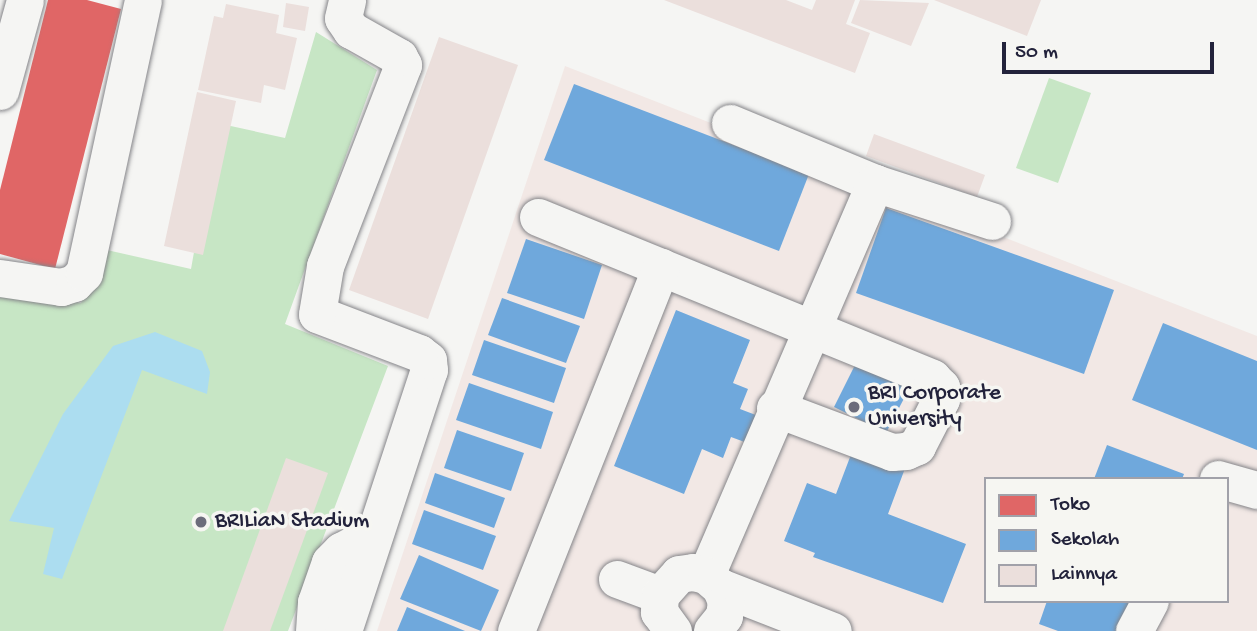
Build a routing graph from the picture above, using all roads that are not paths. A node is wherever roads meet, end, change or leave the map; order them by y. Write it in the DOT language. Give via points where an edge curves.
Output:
graph roads {
  1 [pos="25,0"];
  2 [pos="143,0"];
  3 [pos="347,0"];
  4 [pos="0,91"];
  5 [pos="730,123"];
  6 [pos="875,183"];
  7 [pos="538,216"];
  8 [pos="992,222"];
  9 [pos="661,267"];
  10 [pos="0,278"];
  11 [pos="809,328"];
  12 [pos="775,408"];
  13 [pos="1229,479"];
  14 [pos="1257,490"];
  15 [pos="375,533"];
  16 [pos="617,579"];
  17 [pos="713,581"];
  18 [pos="660,595"];
  19 [pos="1149,603"];
  20 [pos="716,630"];
  21 [pos="314,631"];
  22 [pos="343,631"];
  23 [pos="516,631"];
  24 [pos="673,631"];
  25 [pos="833,631"];
  26 [pos="1134,631"];
  1 -- 4 [label="lane"];
  2 -- 10 [label="lane" via="84,273 61,287"];
  3 -- 15 [label="lane" via="344,18 351,30 399,57 403,65 326,266 317,314 419,353 428,360 429,370"];
  5 -- 6 [label="lane"];
  6 -- 8 [label="lane"];
  6 -- 11 [label="lane"];
  7 -- 9 [label="lane"];
  9 -- 11 [label="lane"];
  9 -- 23 [label="lane"];
  11 -- 12 [label="lane"];
  11 -- 12 [label="lane" via="932,378 941,387 941,399 916,446 892,452"];
  12 -- 17 [label="lane"];
  13 -- 14 [label="lane"];
  15 -- 21 [label="lane" via="330,562 316,602"];
  15 -- 22 [label="lane"];
  16 -- 18 [label="lane"];
  17 -- 18 [label="lane" via="679,575"];
  17 -- 20 [label="lane" via="726,601"];
  17 -- 25 [label="lane"];
  18 -- 24 [label="lane" via="659,612"];
  19 -- 26 [label="lane"];
}
